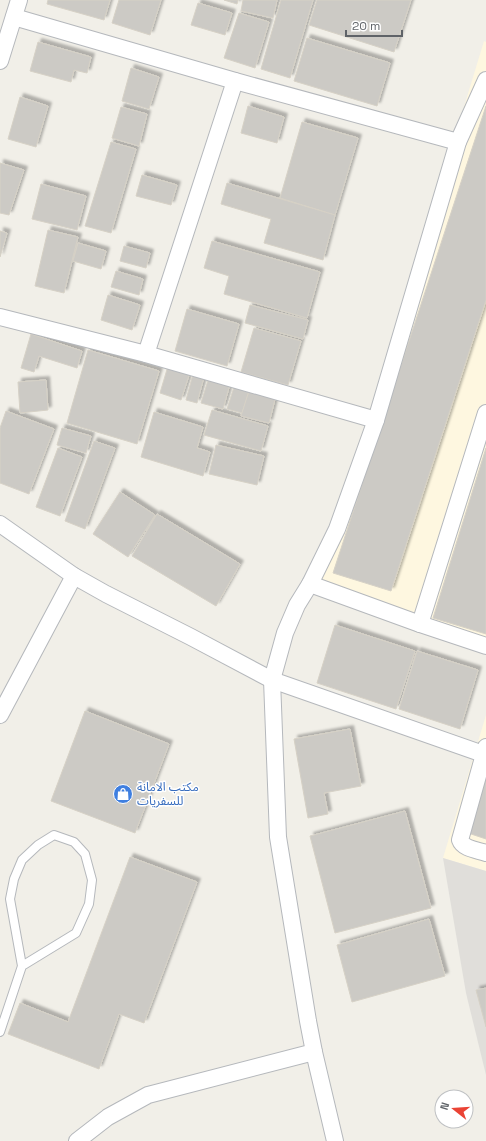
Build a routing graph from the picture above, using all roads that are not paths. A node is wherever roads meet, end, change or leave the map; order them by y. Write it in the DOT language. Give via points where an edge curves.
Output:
graph roads {
  1 [pos="19,0"];
  2 [pos="14,17"];
  3 [pos="0,62"];
  4 [pos="486,80"];
  5 [pos="235,81"];
  6 [pos="458,142"];
  7 [pos="0,317"];
  8 [pos="146,354"];
  9 [pos="486,413"];
  10 [pos="376,420"];
  11 [pos="0,524"];
  12 [pos="74,576"];
  13 [pos="310,584"];
  14 [pos="420,624"];
  15 [pos="486,646"];
  16 [pos="272,680"];
  17 [pos="0,715"];
  18 [pos="485,752"];
  19 [pos="486,853"];
  20 [pos="22,966"];
  21 [pos="0,1032"];
  22 [pos="314,1052"];
  23 [pos="77,1141"];
  24 [pos="336,1141"];
  1 -- 2 [label="street"];
  2 -- 3 [label="street"];
  2 -- 5 [label="street"];
  4 -- 6 [label="street"];
  5 -- 6 [label="street"];
  5 -- 8 [label="street"];
  6 -- 10 [label="street"];
  7 -- 8 [label="street"];
  8 -- 10 [label="street"];
  9 -- 14 [label="street"];
  10 -- 13 [label="street" via="337,529"];
  11 -- 12 [label="street"];
  12 -- 16 [label="street"];
  12 -- 17 [label="street"];
  13 -- 14 [label="street"];
  13 -- 16 [label="street" via="285,633"];
  14 -- 15 [label="street"];
  16 -- 18 [label="street"];
  16 -- 22 [label="street" via="278,837"];
  18 -- 19 [label="street" via="460,840 463,845"];
  20 -- 20 [label="lane" via="10,899 14,879 22,860 54,834 74,842 85,854 92,880 89,904 76,933"];
  20 -- 21 [label="lane"];
  22 -- 23 [label="street" via="148,1095 108,1117"];
  22 -- 24 [label="street"];
}
